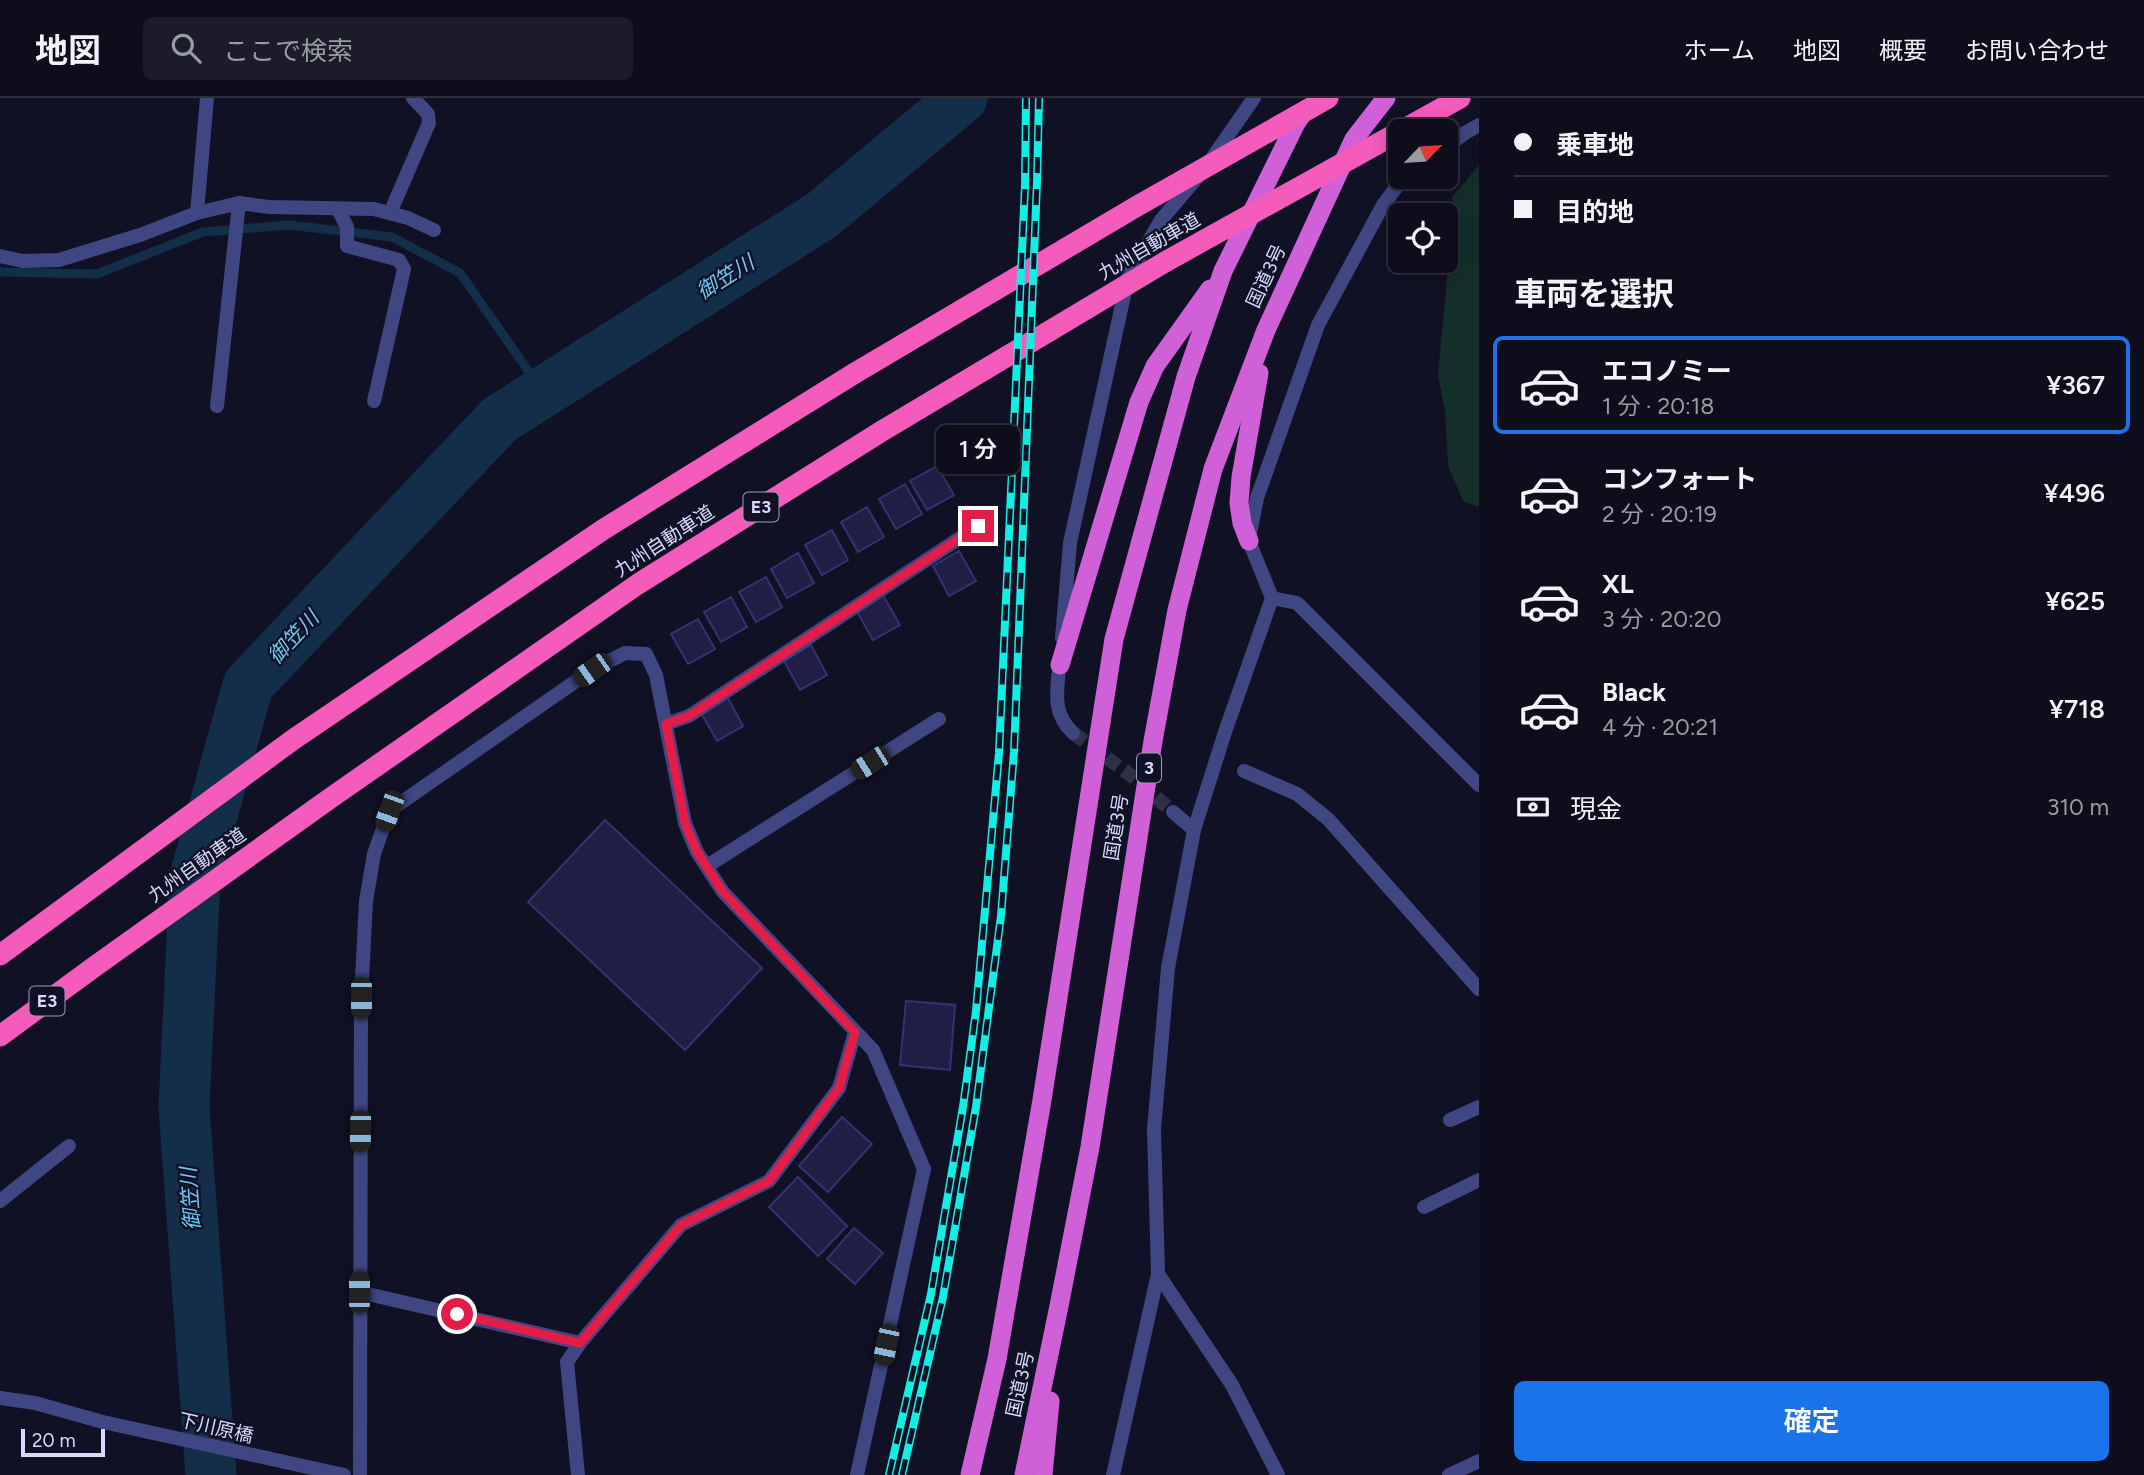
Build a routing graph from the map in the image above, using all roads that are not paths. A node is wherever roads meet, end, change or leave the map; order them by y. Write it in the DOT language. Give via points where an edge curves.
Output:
graph roads {
  1 [pos="207,98"];
  2 [pos="413,98"];
  3 [pos="1254,98"];
  4 [pos="1314,98"];
  5 [pos="1328,98"];
  6 [pos="1387,98"];
  7 [pos="1460,98"];
  8 [pos="1479,125"];
  9 [pos="1458,138"];
  10 [pos="1395,189"];
  11 [pos="239,203"];
  12 [pos="338,209"];
  13 [pos="197,213"];
  14 [pos="390,213"];
  15 [pos="434,230"];
  16 [pos="0,256"];
  17 [pos="1223,271"];
  18 [pos="1266,330"];
  19 [pos="374,401"];
  20 [pos="217,406"];
  21 [pos="978,526"];
  22 [pos="1249,541"];
  23 [pos="1272,598"];
  24 [pos="1060,665"];
  25 [pos="939,719"];
  26 [pos="666,724"];
  27 [pos="1073,733"];
  28 [pos="1244,771"];
  29 [pos="1479,785"];
  30 [pos="1173,812"];
  31 [pos="1194,830"];
  32 [pos="707,866"];
  33 [pos="0,955"];
  34 [pos="1479,989"];
  35 [pos="855,1032"];
  36 [pos="0,1036"];
  37 [pos="1479,1107"];
  38 [pos="1450,1121"];
  39 [pos="69,1146"];
  40 [pos="1479,1180"];
  41 [pos="0,1200"];
  42 [pos="1424,1207"];
  43 [pos="1158,1273"];
  44 [pos="359,1292"];
  45 [pos="1059,1306"];
  46 [pos="580,1343"];
  47 [pos="0,1398"];
  48 [pos="1479,1461"];
  49 [pos="344,1475"];
  50 [pos="360,1475"];
  51 [pos="578,1475"];
  52 [pos="857,1475"];
  53 [pos="970,1475"];
  54 [pos="1024,1475"];
  55 [pos="1043,1475"];
  56 [pos="1113,1475"];
  57 [pos="1278,1475"];
  58 [pos="1449,1475"];
  1 -- 13 [label="street"];
  2 -- 14 [label="street" via="428,114 429,123"];
  3 -- 24 [label="street" via="1206,167 1161,220 1128,277 1070,544"];
  4 -- 17 [label="highway, 国道3号" via="1296,123"];
  5 -- 33 [label="highway, 九州自動車道" via="855,373 604,529 293,739"];
  6 -- 18 [label="highway, 国道3号 / 3" via="1354,139"];
  7 -- 36 [label="highway, 九州自動車道 / E3" via="1153,269 650,576"];
  8 -- 9 [label="street"];
  10 -- 22 [label="street" via="1318,325 1257,498"];
  11 -- 12 [label="street"];
  11 -- 13 [label="street"];
  11 -- 20 [label="street"];
  12 -- 14 [label="street"];
  12 -- 19 [label="street" via="347,227 347,246 399,260 404,269"];
  13 -- 16 [label="street" via="59,260"];
  14 -- 15 [label="street"];
  17 -- 24 [label="highway" via="1155,366 1139,402"];
  17 -- 53 [label="highway, 国道3号" via="1186,377 1114,639 1040,1113 997,1359"];
  18 -- 22 [label="highway" via="1241,477 1239,503"];
  18 -- 45 [label="highway, 国道3号 / 3" via="1213,469 1177,610 1090,1147"];
  21 -- 26 [label="street" via="689,716"];
  22 -- 23 [label="street"];
  23 -- 29 [label="street" via="1297,603"];
  23 -- 31 [label="street"];
  24 -- 27 [label="street" via="1058,711"];
  25 -- 32 [label="street"];
  26 -- 32 [label="street" via="685,823"];
  26 -- 44 [label="street" via="656,675 646,654 625,653 592,670 389,811 374,854 366,901"];
  28 -- 34 [label="street" via="1297,794 1328,819"];
  30 -- 31 [label="street"];
  31 -- 43 [label="street" via="1168,968 1154,1129"];
  32 -- 35 [label="street" via="723,892"];
  35 -- 46 [label="street" via="839,1088 769,1181 681,1225"];
  35 -- 52 [label="street" via="873,1050 924,1169"];
  37 -- 38 [label="street"];
  39 -- 41 [label="street"];
  40 -- 42 [label="street"];
  43 -- 56 [label="street"];
  43 -- 57 [label="street" via="1232,1385"];
  44 -- 46 [label="street"];
  44 -- 50 [label="street"];
  45 -- 54 [label="highway, 国道3号 / 3"];
  45 -- 55 [label="highway"];
  46 -- 51 [label="street" via="567,1362"];
  47 -- 49 [label="street, 下川原橋"];
  48 -- 58 [label="street"];
}
